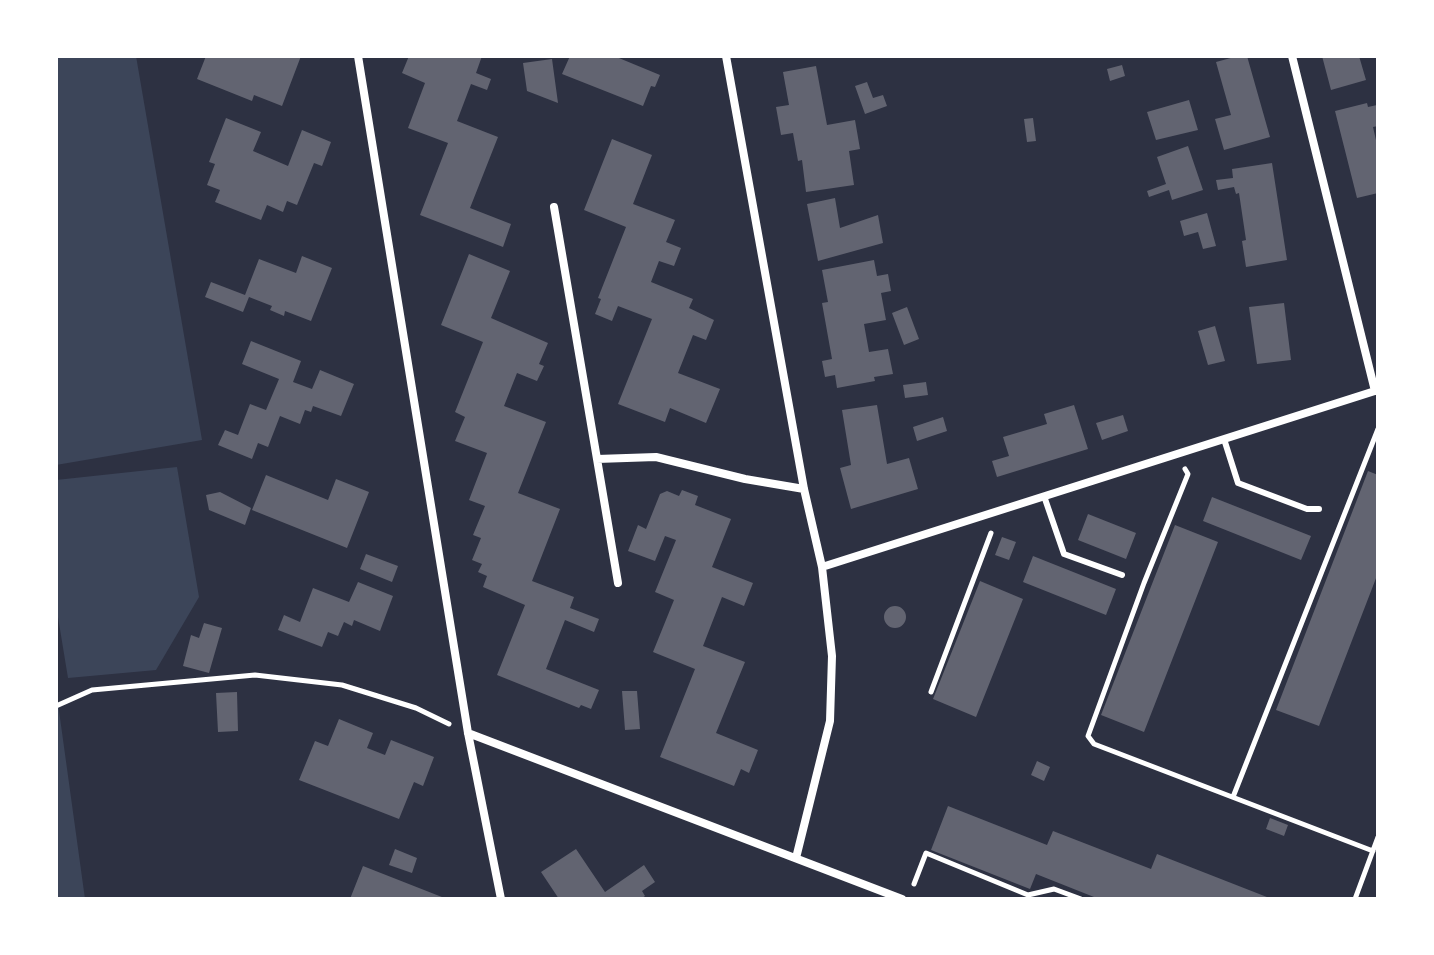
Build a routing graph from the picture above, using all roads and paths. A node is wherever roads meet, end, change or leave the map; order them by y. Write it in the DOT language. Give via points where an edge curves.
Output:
graph roads {
  1 [pos="358,56"];
  2 [pos="726,56"];
  3 [pos="1292,56"];
  4 [pos="554,207"];
  5 [pos="1377,390"];
  6 [pos="1378,429"];
  7 [pos="1224,439"];
  8 [pos="1178,453"];
  9 [pos="597,459"];
  10 [pos="804,489"];
  11 [pos="1044,496"];
  12 [pos="1319,509"];
  13 [pos="1000,510"];
  14 [pos="822,567"];
  15 [pos="1122,575"];
  16 [pos="618,583"];
  17 [pos="931,692"];
  18 [pos="56,706"];
  19 [pos="468,733"];
  20 [pos="1233,797"];
  21 [pos="1378,837"];
  22 [pos="1373,851"];
  23 [pos="796,858"];
  24 [pos="914,884"];
  25 [pos="870,886"];
  26 [pos="1036,896"];
  27 [pos="501,899"];
  28 [pos="872,899"];
  29 [pos="902,899"];
  30 [pos="1081,899"];
  31 [pos="1355,899"];
  1 -- 19 [label="street"];
  2 -- 10 [label="street"];
  3 -- 5 [label="street"];
  4 -- 9 [label="street"];
  5 -- 7 [label="street"];
  6 -- 20 [label="path"];
  7 -- 8 [label="street"];
  7 -- 12 [label="lane" via="1238,483"];
  8 -- 11 [label="street"];
  8 -- 20 [label="path" via="1188,474 1088,736 1094,744"];
  9 -- 10 [label="street" via="656,457"];
  9 -- 16 [label="street"];
  10 -- 14 [label="street"];
  11 -- 13 [label="street"];
  11 -- 15 [label="lane" via="1064,554"];
  13 -- 14 [label="street"];
  13 -- 17 [label="path"];
  14 -- 23 [label="street" via="832,656 830,721"];
  18 -- 19 [label="path" via="92,690 255,675 342,685 416,708"];
  19 -- 23 [label="street"];
  19 -- 27 [label="street"];
  20 -- 22 [label="path"];
  21 -- 22 [label="path"];
  22 -- 31 [label="path"];
  23 -- 25 [label="street"];
  24 -- 26 [label="path" via="926,853"];
  25 -- 28 [label="street"];
  25 -- 29 [label="street"];
  26 -- 30 [label="path" via="1054,889"];
}
